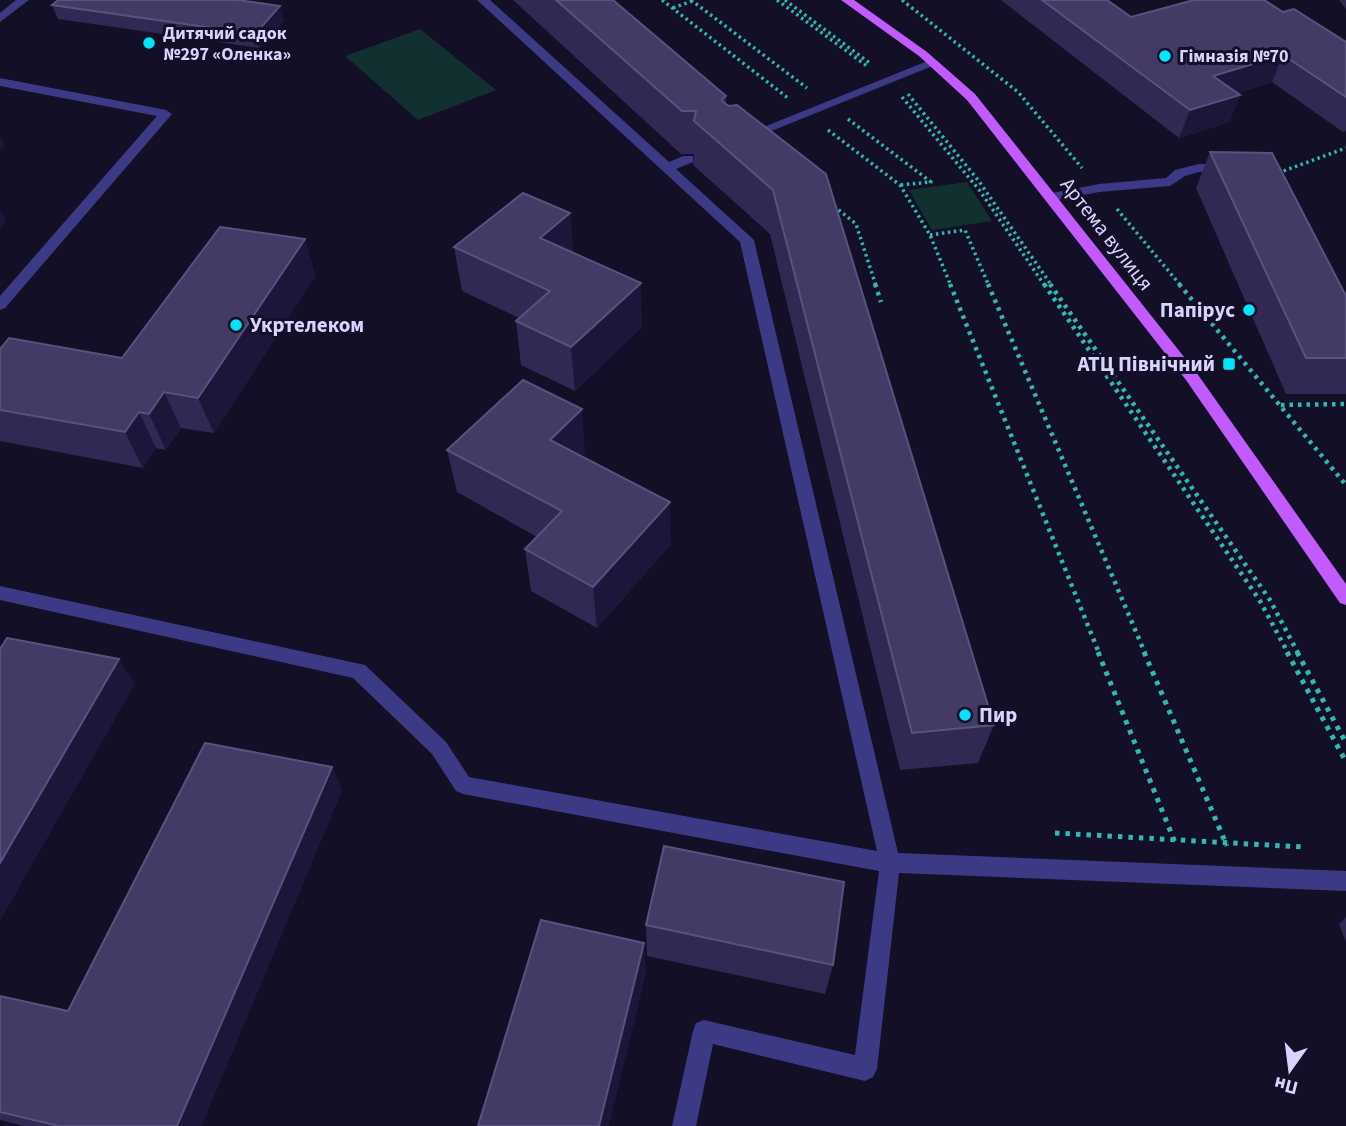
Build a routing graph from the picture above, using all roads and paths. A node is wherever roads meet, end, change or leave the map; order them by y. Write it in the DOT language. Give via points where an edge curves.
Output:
graph roads {
  1 [pos="23,0"];
  2 [pos="482,0"];
  3 [pos="662,0"];
  4 [pos="696,0"];
  5 [pos="777,0"];
  6 [pos="785,0"];
  7 [pos="847,0"];
  8 [pos="672,8"];
  9 [pos="0,19"];
  10 [pos="934,63"];
  11 [pos="889,80"];
  12 [pos="0,82"];
  13 [pos="807,113"];
  14 [pos="729,143"];
  15 [pos="1346,148"];
  16 [pos="688,159"];
  17 [pos="666,168"];
  18 [pos="1265,177"];
  19 [pos="1052,197"];
  20 [pos="827,200"];
  21 [pos="930,235"];
  22 [pos="881,302"];
  23 [pos="0,305"];
  24 [pos="1346,404"];
  25 [pos="1346,485"];
  26 [pos="2,595"];
  27 [pos="1346,598"];
  28 [pos="1346,744"];
  29 [pos="1346,762"];
  30 [pos="1055,833"];
  31 [pos="1174,840"];
  32 [pos="1226,843"];
  33 [pos="1306,847"];
  34 [pos="890,863"];
  35 [pos="1189,875"];
  36 [pos="1241,877"];
  37 [pos="1346,881"];
  38 [pos="684,1126"];
  1 -- 9 [label="lane"];
  2 -- 17 [label="lane"];
  3 -- 8 [label="path"];
  4 -- 8 [label="path"];
  5 -- 11 [label="path"];
  6 -- 11 [label="path"];
  7 -- 10 [label="main road, Артема вулиця"];
  8 -- 13 [label="path"];
  10 -- 11 [label="lane"];
  10 -- 19 [label="main road, Артема вулиця" via="971,97"];
  11 -- 13 [label="lane"];
  11 -- 28 [label="path" via="901,85 978,180 1270,600"];
  11 -- 29 [label="path" via="980,191 1260,601"];
  12 -- 23 [label="lane" via="166,114"];
  13 -- 14 [label="lane"];
  13 -- 21 [label="path" via="900,185"];
  15 -- 18 [label="path"];
  16 -- 17 [label="lane"];
  17 -- 34 [label="lane" via="747,240"];
  18 -- 19 [label="lane" via="1243,168 1199,168 1180,173 1170,182"];
  19 -- 27 [label="main road, Артема вулиця" via="1191,376"];
  20 -- 22 [label="path" via="856,224"];
  21 -- 31 [label="path"];
  21 -- 32 [label="path" via="965,230"];
  24 -- 25 [label="path" via="1281,405"];
  26 -- 34 [label="lane" via="358,671 439,748 463,785"];
  30 -- 31 [label="path"];
  31 -- 32 [label="path"];
  31 -- 35 [label="path"];
  32 -- 33 [label="path"];
  32 -- 36 [label="path"];
  34 -- 35 [label="lane"];
  34 -- 38 [label="lane" via="865,1069 704,1031"];
  35 -- 36 [label="lane"];
  36 -- 37 [label="lane"];
}
